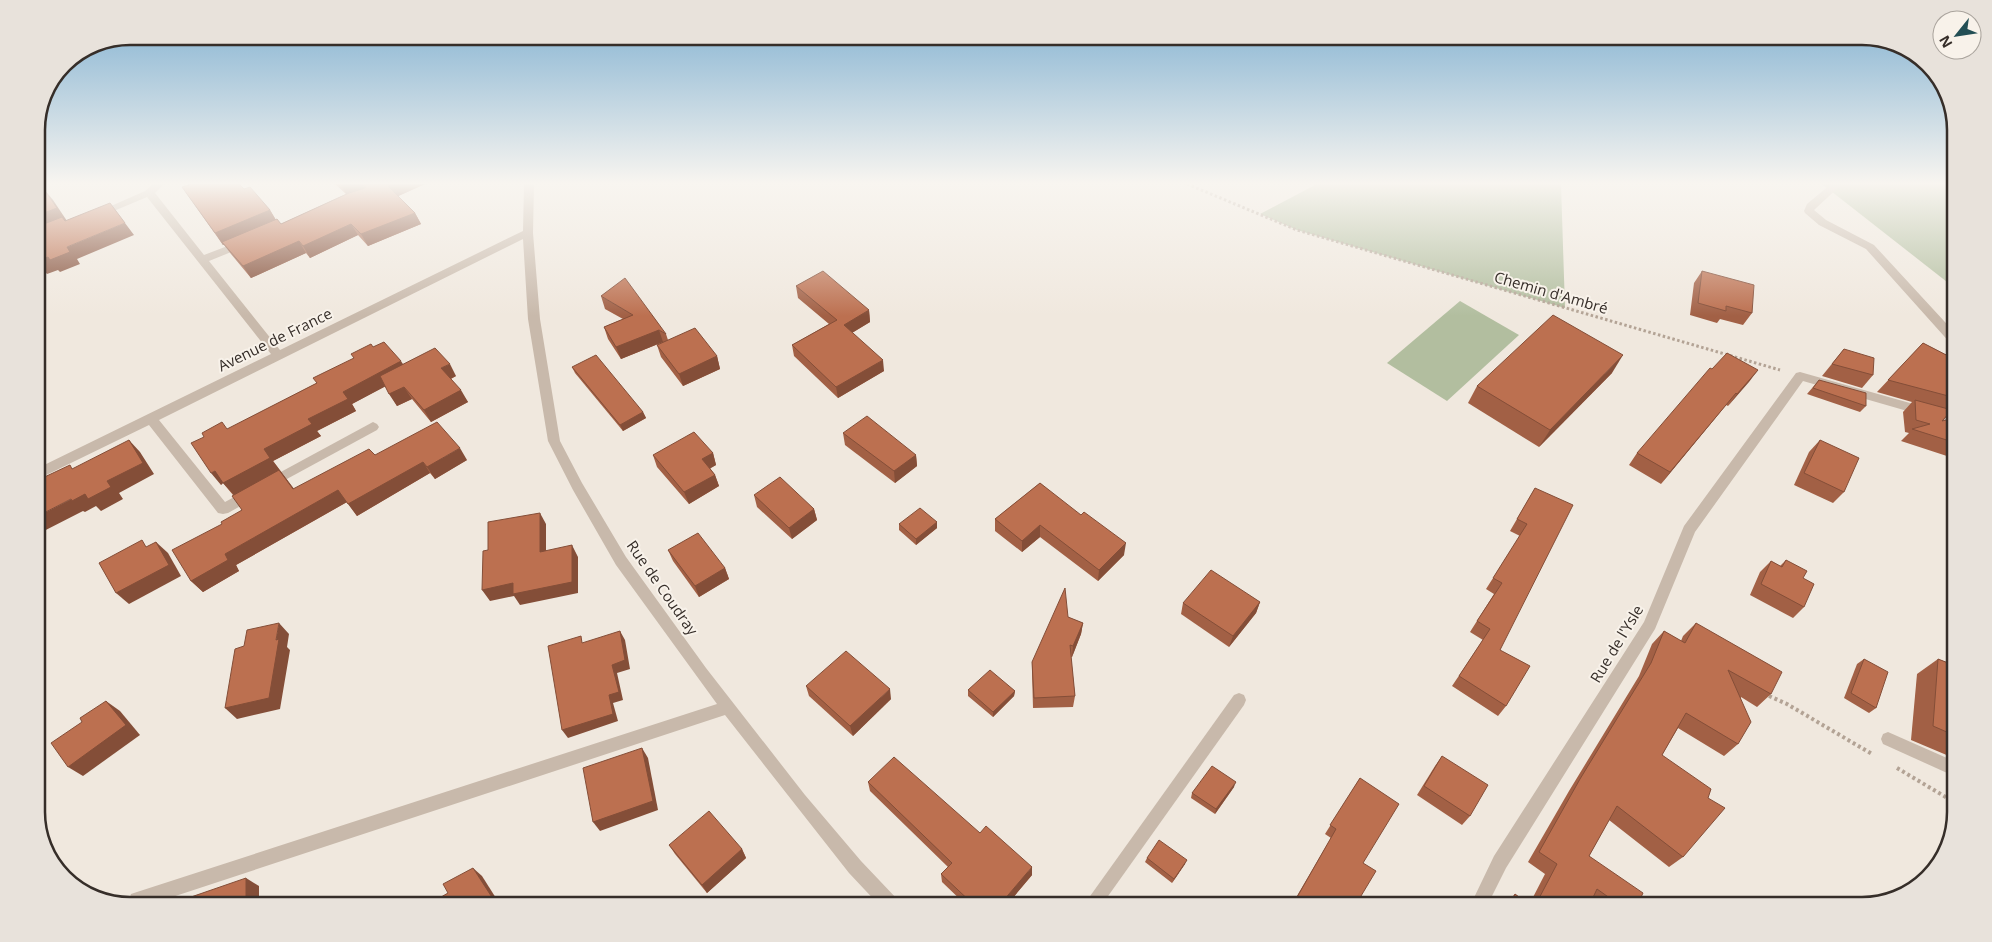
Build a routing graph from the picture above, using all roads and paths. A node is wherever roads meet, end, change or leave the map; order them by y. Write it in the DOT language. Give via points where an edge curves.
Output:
graph roads {
  1 [pos="177,228"];
  2 [pos="528,228"];
  3 [pos="1292,228"];
  4 [pos="1836,228"];
  5 [pos="528,233"];
  6 [pos="256,237"];
  7 [pos="202,260"];
  8 [pos="1947,332"];
  9 [pos="278,355"];
  10 [pos="1800,376"];
  11 [pos="1947,417"];
  12 [pos="152,420"];
  13 [pos="373,427"];
  14 [pos="45,471"];
  15 [pos="1769,696"];
  16 [pos="1239,700"];
  17 [pos="729,706"];
  18 [pos="1888,738"];
  19 [pos="1881,759"];
  20 [pos="1889,764"];
  21 [pos="1947,766"];
  22 [pos="1947,798"];
  23 [pos="146,897"];
  24 [pos="883,897"];
  25 [pos="1097,897"];
  26 [pos="1482,897"];
  1 -- 7 [label="street"];
  2 -- 5 [label="street, Rue de Coudray"];
  3 -- 10 [label="path, Chemin d'Ambré"];
  4 -- 8 [label="street" via="1870,247"];
  5 -- 9 [label="street, Avenue de France"];
  5 -- 17 [label="street, Rue de Coudray" via="534,319 554,441 621,561 701,673"];
  6 -- 7 [label="street"];
  7 -- 9 [label="street"];
  9 -- 12 [label="street, Avenue de France"];
  10 -- 11 [label="street"];
  10 -- 26 [label="street, Rue de l'Ysle" via="1689,530 1650,625 1500,862"];
  12 -- 13 [label="street" via="223,509"];
  12 -- 14 [label="street, Avenue de France"];
  15 -- 19 [label="path"];
  16 -- 25 [label="street"];
  17 -- 23 [label="street"];
  17 -- 24 [label="street, Rue de Coudray" via="800,800"];
  18 -- 21 [label="street"];
  20 -- 22 [label="path"];
}
